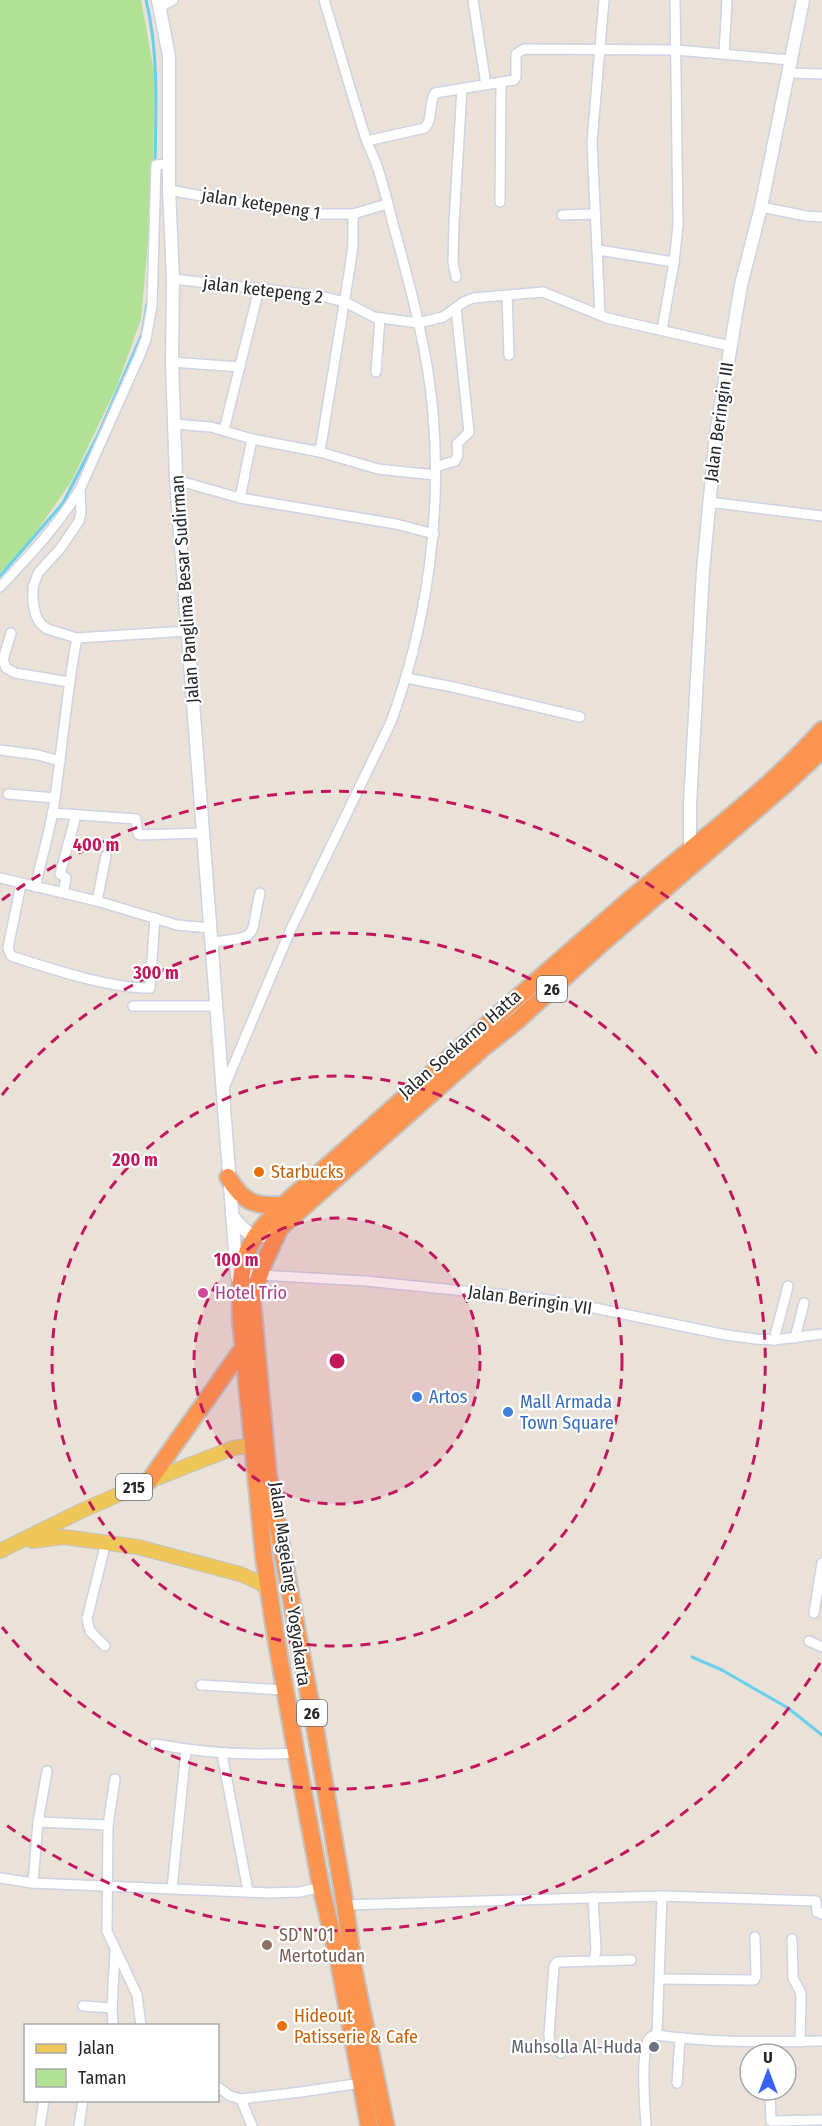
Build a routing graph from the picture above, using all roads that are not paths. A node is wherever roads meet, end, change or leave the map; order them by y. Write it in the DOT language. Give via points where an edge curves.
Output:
graph roads {
  1 [pos="173,0"];
  2 [pos="324,0"];
  3 [pos="473,0"];
  4 [pos="604,0"];
  5 [pos="675,0"];
  6 [pos="727,0"];
  7 [pos="803,0"];
  8 [pos="159,3"];
  9 [pos="676,50"];
  10 [pos="601,51"];
  11 [pos="724,54"];
  12 [pos="790,60"];
  13 [pos="788,73"];
  14 [pos="822,75"];
  15 [pos="501,83"];
  16 [pos="486,85"];
  17 [pos="462,89"];
  18 [pos="367,141"];
  19 [pos="169,164"];
  20 [pos="169,190"];
  21 [pos="500,202"];
  22 [pos="387,204"];
  23 [pos="761,207"];
  24 [pos="353,214"];
  25 [pos="596,214"];
  26 [pos="562,215"];
  27 [pos="822,217"];
  28 [pos="598,250"];
  29 [pos="674,262"];
  30 [pos="456,277"];
  31 [pos="173,279"];
  32 [pos="260,289"];
  33 [pos="507,295"];
  34 [pos="345,302"];
  35 [pos="456,308"];
  36 [pos="600,315"];
  37 [pos="380,318"];
  38 [pos="418,323"];
  39 [pos="662,330"];
  40 [pos="730,346"];
  41 [pos="509,355"];
  42 [pos="172,362"];
  43 [pos="240,367"];
  44 [pos="376,372"];
  45 [pos="174,424"];
  46 [pos="224,430"];
  47 [pos="252,439"];
  48 [pos="320,452"];
  49 [pos="435,471"];
  50 [pos="176,480"];
  51 [pos="80,489"];
  52 [pos="240,498"];
  53 [pos="708,502"];
  54 [pos="822,516"];
  55 [pos="434,534"];
  56 [pos="0,587"];
  57 [pos="188,631"];
  58 [pos="11,633"];
  59 [pos="77,638"];
  60 [pos="2,670"];
  61 [pos="406,678"];
  62 [pos="69,682"];
  63 [pos="580,717"];
  64 [pos="822,730"];
  65 [pos="0,750"];
  66 [pos="822,750"];
  67 [pos="60,761"];
  68 [pos="8,794"];
  69 [pos="55,798"];
  70 [pos="52,813"];
  71 [pos="76,816"];
  72 [pos="203,832"];
  73 [pos="106,856"];
  74 [pos="691,858"];
  75 [pos="0,878"];
  76 [pos="21,884"];
  77 [pos="35,887"];
  78 [pos="63,893"];
  79 [pos="260,893"];
  80 [pos="97,901"];
  81 [pos="155,918"];
  82 [pos="210,928"];
  83 [pos="212,942"];
  84 [pos="133,1006"];
  85 [pos="216,1006"];
  86 [pos="442,1075"];
  87 [pos="222,1092"];
  88 [pos="228,1177"];
  89 [pos="283,1205"];
  90 [pos="233,1217"];
  91 [pos="280,1228"];
  92 [pos="256,1236"];
  93 [pos="246,1254"];
  94 [pos="247,1273"];
  95 [pos="788,1286"];
  96 [pos="246,1295"];
  97 [pos="804,1303"];
  98 [pos="822,1334"];
  99 [pos="795,1338"];
  100 [pos="774,1340"];
  101 [pos="243,1348"];
  102 [pos="259,1444"];
  103 [pos="149,1481"];
  104 [pos="81,1511"];
  105 [pos="91,1540"];
  106 [pos="21,1542"];
  107 [pos="106,1542"];
  108 [pos="280,1544"];
  109 [pos="0,1551"];
  110 [pos="822,1567"];
  111 [pos="266,1573"];
  112 [pos="240,1574"];
  113 [pos="271,1604"];
  114 [pos="814,1612"];
  115 [pos="809,1641"];
  116 [pos="105,1646"];
  117 [pos="822,1647"];
  118 [pos="201,1685"];
  119 [pos="285,1690"];
  120 [pos="155,1744"];
  121 [pos="186,1750"];
  122 [pos="296,1753"];
  123 [pos="222,1755"];
  124 [pos="46,1771"];
  125 [pos="115,1779"];
  126 [pos="38,1822"];
  127 [pos="108,1825"];
  128 [pos="0,1878"];
  129 [pos="33,1883"];
  130 [pos="106,1886"];
  131 [pos="321,1887"];
  132 [pos="172,1889"];
  133 [pos="248,1891"];
  134 [pos="662,1896"];
  135 [pos="593,1898"];
  136 [pos="345,1905"];
  137 [pos="822,1914"];
  138 [pos="755,1937"];
  139 [pos="792,1939"];
  140 [pos="117,1953"];
  141 [pos="594,1960"];
  142 [pos="631,1960"];
  143 [pos="659,1979"];
  144 [pos="83,2006"];
  145 [pos="112,2008"];
  146 [pos="113,2024"];
  147 [pos="141,2024"];
  148 [pos="657,2035"];
  149 [pos="680,2038"];
  150 [pos="822,2041"];
  151 [pos="765,2042"];
  152 [pos="800,2042"];
  153 [pos="561,2053"];
  154 [pos="361,2083"];
  155 [pos="677,2083"];
  156 [pos="219,2088"];
  157 [pos="241,2098"];
  158 [pos="44,2102"];
  159 [pos="83,2102"];
  160 [pos="770,2102"];
  161 [pos="822,2120"];
  162 [pos="40,2126"];
  163 [pos="79,2126"];
  164 [pos="252,2126"];
  165 [pos="369,2126"];
  166 [pos="386,2126"];
  167 [pos="646,2126"];
  1 -- 8 [label="street"];
  2 -- 18 [label="street"];
  3 -- 16 [label="street"];
  4 -- 10 [label="street"];
  5 -- 9 [label="street"];
  6 -- 11 [label="street"];
  7 -- 12 [label="main road, Jalan Beringin III"];
  8 -- 19 [label="main road, Jalan Panglima Besar Sudirman" via="168,56"];
  9 -- 10 [label="street"];
  9 -- 11 [label="street"];
  9 -- 29 [label="street" via="678,202"];
  10 -- 15 [label="street" via="520,50 516,56 516,79"];
  10 -- 25 [label="street" via="592,142"];
  11 -- 12 [label="street"];
  12 -- 13 [label="main road, Jalan Beringin III"];
  13 -- 14 [label="street"];
  13 -- 23 [label="main road, Jalan Beringin III"];
  15 -- 16 [label="street"];
  15 -- 21 [label="street"];
  16 -- 17 [label="street"];
  17 -- 18 [label="street" via="434,93 429,124 422,129"];
  17 -- 30 [label="street" via="454,222"];
  18 -- 22 [label="street"];
  19 -- 20 [label="main road, Jalan Panglima Besar Sudirman"];
  19 -- 51 [label="street" via="156,165 153,298 146,339"];
  20 -- 24 [label="street, jalan ketepeng 1" via="284,210"];
  20 -- 31 [label="main road, Jalan Panglima Besar Sudirman"];
  22 -- 24 [label="street, jalan ketepeng 1"];
  22 -- 38 [label="street"];
  23 -- 27 [label="street"];
  23 -- 40 [label="main road, Jalan Beringin III"];
  24 -- 34 [label="street"];
  25 -- 26 [label="street"];
  25 -- 28 [label="street"];
  28 -- 29 [label="street"];
  28 -- 36 [label="street"];
  29 -- 39 [label="street"];
  31 -- 32 [label="street, jalan ketepeng 2"];
  31 -- 42 [label="main road, Jalan Panglima Besar Sudirman"];
  32 -- 34 [label="street, jalan ketepeng 2"];
  32 -- 43 [label="street"];
  33 -- 35 [label="street, jalan ketepeng 2" via="473,298"];
  33 -- 36 [label="street, jalan ketepeng 2" via="548,293"];
  33 -- 41 [label="street"];
  34 -- 37 [label="street, jalan ketepeng 2"];
  34 -- 48 [label="street"];
  35 -- 38 [label="street, jalan ketepeng 2" via="437,320"];
  35 -- 49 [label="street" via="469,432 457,444 455,461"];
  36 -- 39 [label="street, jalan ketepeng 2"];
  37 -- 38 [label="street, jalan ketepeng 2"];
  37 -- 44 [label="street"];
  38 -- 49 [label="street" via="430,386"];
  39 -- 40 [label="street, jalan ketepeng 2"];
  40 -- 53 [label="main road, Jalan Beringin III"];
  42 -- 43 [label="street"];
  42 -- 45 [label="main road, Jalan Panglima Besar Sudirman"];
  43 -- 46 [label="street"];
  45 -- 46 [label="street"];
  45 -- 50 [label="main road, Jalan Panglima Besar Sudirman"];
  46 -- 47 [label="street"];
  47 -- 48 [label="street"];
  47 -- 52 [label="street"];
  48 -- 49 [label="street" via="378,469"];
  49 -- 55 [label="street"];
  50 -- 52 [label="street"];
  50 -- 57 [label="main road, Jalan Panglima Besar Sudirman"];
  51 -- 56 [label="street" via="44,540"];
  51 -- 59 [label="street" via="79,521 38,573 33,588 36,616 47,629"];
  52 -- 55 [label="street"];
  53 -- 54 [label="street"];
  53 -- 74 [label="main road, Jalan Beringin III" via="690,804"];
  55 -- 61 [label="street"];
  57 -- 59 [label="street"];
  57 -- 72 [label="main road, Jalan Panglima Besar Sudirman"];
  58 -- 60 [label="street"];
  59 -- 62 [label="street"];
  60 -- 62 [label="street"];
  61 -- 63 [label="street"];
  61 -- 87 [label="street" via="391,722 290,931"];
  62 -- 67 [label="street"];
  64 -- 74 [label="highway, Jalan Soekarno Hatta / 26"];
  65 -- 67 [label="street"];
  66 -- 74 [label="highway, Jalan Soekarno Hatta / 26"];
  67 -- 69 [label="street"];
  68 -- 69 [label="street"];
  69 -- 70 [label="street"];
  70 -- 71 [label="street"];
  70 -- 77 [label="street"];
  71 -- 72 [label="street" via="136,819 140,835"];
  71 -- 78 [label="street" via="60,874 66,878"];
  72 -- 82 [label="main road, Jalan Panglima Besar Sudirman"];
  73 -- 80 [label="street"];
  74 -- 86 [label="highway, Jalan Soekarno Hatta / 26" via="582,941"];
  75 -- 76 [label="street"];
  76 -- 77 [label="street"];
  76 -- 81 [label="street" via="8,953 61,972 149,988"];
  77 -- 78 [label="street"];
  78 -- 80 [label="street"];
  79 -- 83 [label="street" via="249,936"];
  80 -- 81 [label="street"];
  81 -- 82 [label="street"];
  82 -- 83 [label="main road, Jalan Panglima Besar Sudirman"];
  83 -- 85 [label="main road, Jalan Panglima Besar Sudirman"];
  84 -- 85 [label="street"];
  85 -- 87 [label="main road, Jalan Panglima Besar Sudirman"];
  86 -- 89 [label="highway, Jalan Soekarno Hatta / 26"];
  86 -- 91 [label="highway, Jalan Soekarno Hatta / 26"];
  87 -- 88 [label="main road, Jalan Panglima Besar Sudirman"];
  88 -- 89 [label="highway" via="248,1200 265,1206"];
  88 -- 90 [label="main road, Jalan Panglima Besar Sudirman"];
  89 -- 92 [label="highway, 26"];
  90 -- 92 [label="main road"];
  90 -- 93 [label="main road"];
  90 -- 94 [label="main road"];
  91 -- 92 [label="main road" via="264,1238"];
  91 -- 94 [label="highway, 26"];
  92 -- 93 [label="highway, 26"];
  93 -- 94 [label="highway, 26"];
  94 -- 96 [label="highway, 26"];
  94 -- 96 [label="main road"];
  94 -- 100 [label="street, Jalan Beringin VII" via="535,1298 733,1336"];
  95 -- 100 [label="street"];
  96 -- 101 [label="highway, Jalan Magelang - Yogyakarta / 26"];
  96 -- 102 [label="highway, Jalan Magelang - Yogyakarta / 26"];
  97 -- 99 [label="street"];
  98 -- 99 [label="street, Jalan Beringin VII"];
  99 -- 100 [label="street, Jalan Beringin VII"];
  101 -- 102 [label="highway, Jalan Magelang - Yogyakarta / 26"];
  101 -- 103 [label="highway, 215"];
  102 -- 103 [label="main road, 215" via="233,1448"];
  102 -- 108 [label="highway, Jalan Magelang - Yogyakarta / 26"];
  102 -- 111 [label="highway, Jalan Magelang - Yogyakarta / 26"];
  103 -- 104 [label="main road, 215"];
  104 -- 105 [label="main road" via="80,1528"];
  104 -- 106 [label="main road, 215"];
  105 -- 106 [label="main road, 215" via="64,1537"];
  105 -- 107 [label="main road, 215"];
  106 -- 109 [label="main road, 215"];
  107 -- 112 [label="main road, 215"];
  107 -- 116 [label="street" via="87,1619 90,1631"];
  108 -- 111 [label="main road" via="277,1565"];
  108 -- 136 [label="highway, Jalan Magelang - Yogyakarta / 26"];
  110 -- 114 [label="street"];
  111 -- 112 [label="main road"];
  111 -- 113 [label="highway, Jalan Magelang - Yogyakarta / 26"];
  112 -- 113 [label="main road, 215" via="266,1588"];
  113 -- 119 [label="highway, Jalan Magelang - Yogyakarta / 26"];
  115 -- 117 [label="street"];
  118 -- 119 [label="street"];
  119 -- 122 [label="highway, Jalan Magelang - Yogyakarta / 26"];
  120 -- 121 [label="street"];
  121 -- 123 [label="street"];
  121 -- 132 [label="street"];
  122 -- 123 [label="street"];
  122 -- 131 [label="highway, Jalan Magelang - Yogyakarta / 26"];
  123 -- 133 [label="street"];
  124 -- 126 [label="street"];
  125 -- 127 [label="street"];
  126 -- 127 [label="street"];
  126 -- 129 [label="street"];
  127 -- 130 [label="street"];
  128 -- 129 [label="street"];
  129 -- 130 [label="street"];
  130 -- 132 [label="street"];
  130 -- 140 [label="street" via="106,1931"];
  131 -- 133 [label="street" via="284,1893"];
  131 -- 154 [label="highway, Jalan Magelang - Yogyakarta / 26"];
  132 -- 133 [label="street"];
  134 -- 135 [label="street"];
  134 -- 137 [label="street" via="816,1901"];
  134 -- 143 [label="street"];
  135 -- 136 [label="street"];
  135 -- 141 [label="street"];
  136 -- 166 [label="highway, Jalan Magelang - Yogyakarta / 26" via="354,1971"];
  138 -- 143 [label="street" via="754,1980"];
  139 -- 152 [label="street" via="793,1978 801,1996"];
  140 -- 145 [label="street"];
  140 -- 147 [label="street" via="137,1995"];
  141 -- 142 [label="street"];
  141 -- 153 [label="street" via="555,1963 549,2035 550,2043"];
  143 -- 148 [label="street"];
  144 -- 145 [label="street"];
  145 -- 146 [label="street"];
  148 -- 149 [label="street"];
  148 -- 167 [label="street" via="648,2040 644,2063"];
  149 -- 151 [label="street"];
  149 -- 155 [label="street"];
  150 -- 152 [label="street"];
  154 -- 157 [label="street"];
  154 -- 165 [label="highway, Jalan Magelang - Yogyakarta / 26"];
  156 -- 157 [label="street"];
  157 -- 164 [label="street"];
  158 -- 162 [label="street"];
  159 -- 163 [label="street"];
  160 -- 161 [label="street" via="771,2121"];
}
